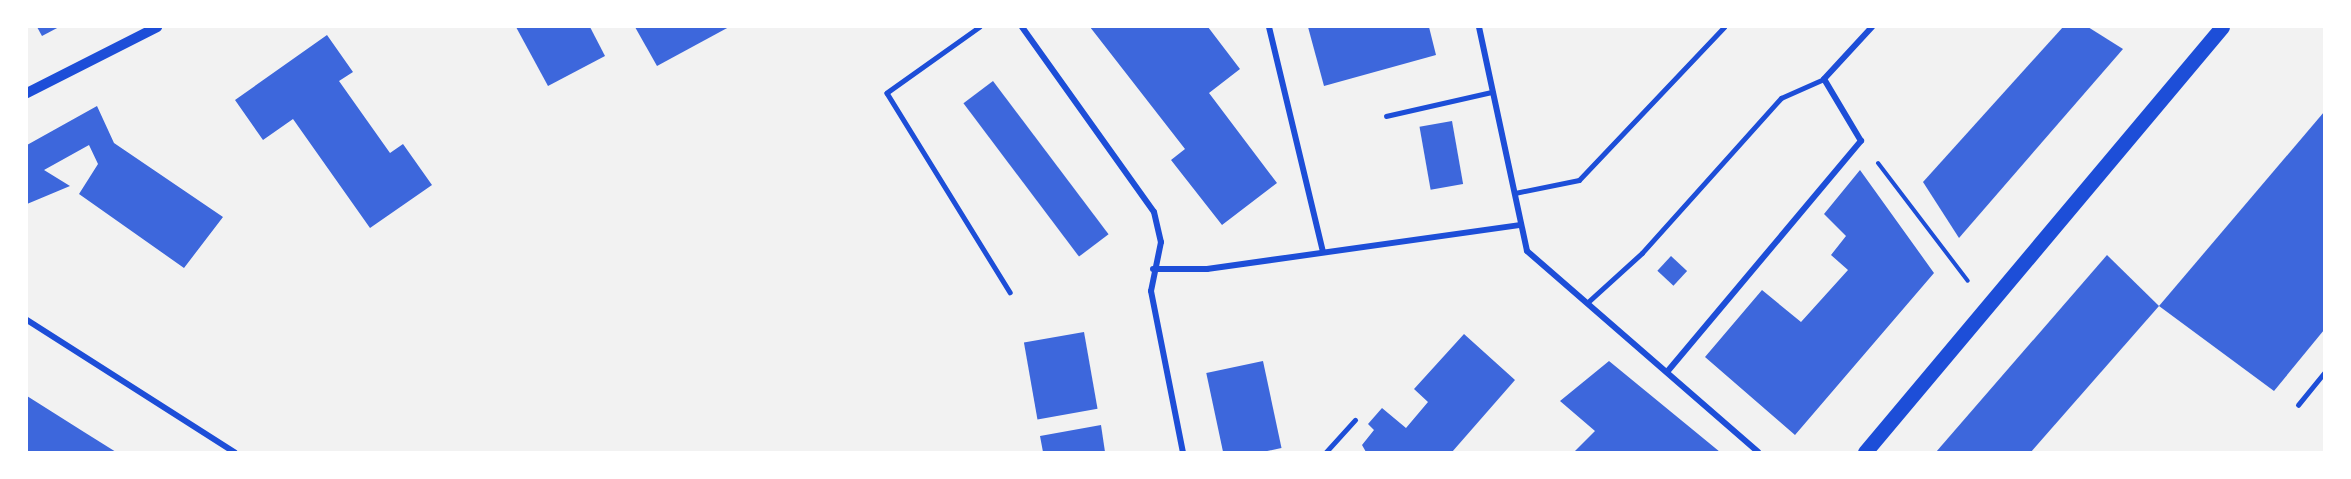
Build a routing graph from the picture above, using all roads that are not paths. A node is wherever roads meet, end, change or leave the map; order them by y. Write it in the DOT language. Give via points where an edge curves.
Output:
graph roads {
  1 [pos="157,27"];
  2 [pos="980,27"];
  3 [pos="1022,27"];
  4 [pos="1269,27"];
  5 [pos="1479,27"];
  6 [pos="1724,27"];
  7 [pos="1872,27"];
  8 [pos="2222,27"];
  9 [pos="1824,79"];
  10 [pos="1492,92"];
  11 [pos="27,93"];
  12 [pos="1386,116"];
  13 [pos="1515,193"];
  14 [pos="1521,225"];
  15 [pos="1323,252"];
  16 [pos="1153,269"];
  17 [pos="1010,292"];
  18 [pos="1587,303"];
  19 [pos="27,320"];
  20 [pos="1667,372"];
  21 [pos="2324,373"];
  22 [pos="2298,405"];
  23 [pos="1355,420"];
  24 [pos="234,452"];
  25 [pos="1183,452"];
  26 [pos="1326,452"];
  27 [pos="1758,452"];
  28 [pos="1865,452"];
  1 -- 11 [label="street"];
  2 -- 17 [label="lane" via="887,93"];
  3 -- 16 [label="street" via="1154,212 1161,242"];
  4 -- 15 [label="street"];
  5 -- 10 [label="street"];
  6 -- 13 [label="lane" via="1579,180"];
  7 -- 9 [label="street"];
  8 -- 28 [label="main road"];
  9 -- 18 [label="lane" via="1781,98 1642,253"];
  9 -- 20 [label="street" via="1861,141"];
  10 -- 12 [label="lane"];
  10 -- 13 [label="street"];
  13 -- 14 [label="street"];
  14 -- 15 [label="street"];
  14 -- 18 [label="street" via="1527,251"];
  15 -- 16 [label="street" via="1207,268"];
  16 -- 25 [label="street" via="1151,291"];
  18 -- 20 [label="street"];
  19 -- 24 [label="street"];
  20 -- 27 [label="street"];
  21 -- 22 [label="lane"];
  23 -- 26 [label="lane"];
}
